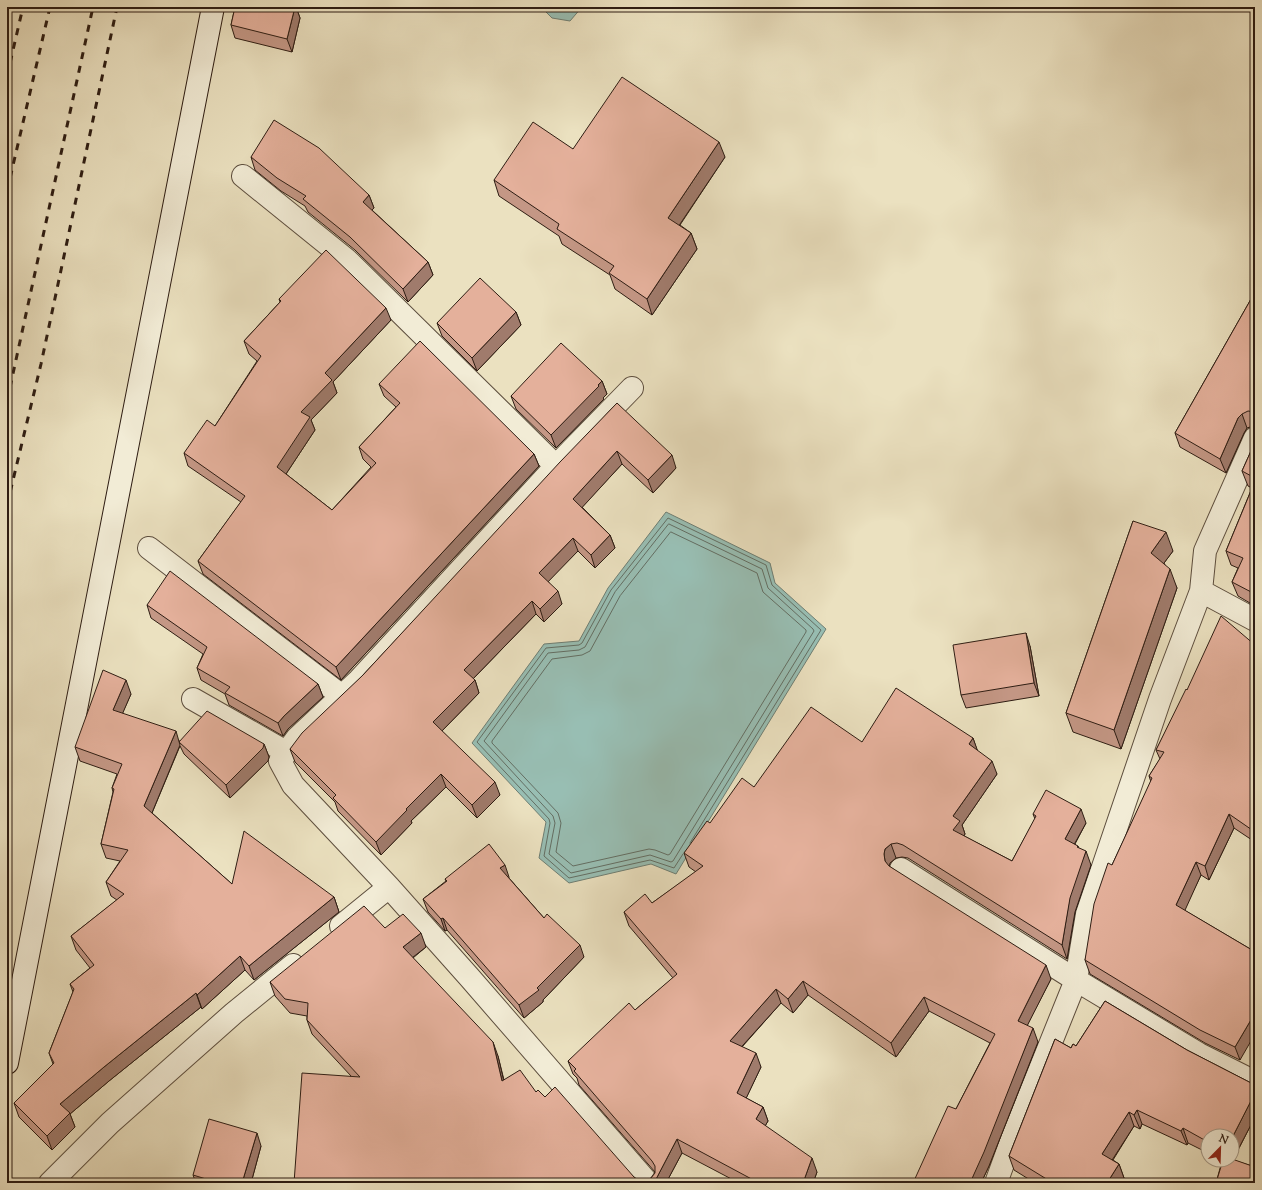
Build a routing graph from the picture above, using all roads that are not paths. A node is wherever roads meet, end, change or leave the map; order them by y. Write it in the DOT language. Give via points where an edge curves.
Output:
graph roads {
  1 [pos="213,7"];
  2 [pos="243,176"];
  3 [pos="632,388"];
  4 [pos="1255,438"];
  5 [pos="556,466"];
  6 [pos="150,548"];
  7 [pos="1201,591"];
  8 [pos="1255,620"];
  9 [pos="342,696"];
  10 [pos="193,699"];
  11 [pos="286,752"];
  12 [pos="901,869"];
  13 [pos="389,887"];
  14 [pos="327,938"];
  15 [pos="308,952"];
  16 [pos="1076,980"];
  17 [pos="7,1063"];
  18 [pos="1255,1082"];
  19 [pos="50,1183"];
  20 [pos="648,1183"];
  21 [pos="996,1183"];
  1 -- 17 [label="street"];
  2 -- 5 [label="street" via="347,260"];
  3 -- 5 [label="street"];
  4 -- 7 [label="street" via="1205,551"];
  5 -- 9 [label="street"];
  6 -- 9 [label="street"];
  7 -- 8 [label="street"];
  7 -- 16 [label="street" via="1160,698 1087,914"];
  9 -- 11 [label="street" via="297,738"];
  10 -- 11 [label="street"];
  11 -- 13 [label="street" via="280,761 293,785"];
  12 -- 16 [label="street"];
  13 -- 14 [label="street"];
  13 -- 20 [label="street"];
  15 -- 19 [label="street" via="228,1018 110,1123"];
  16 -- 18 [label="street" via="1199,1054"];
  16 -- 21 [label="street"];
}
